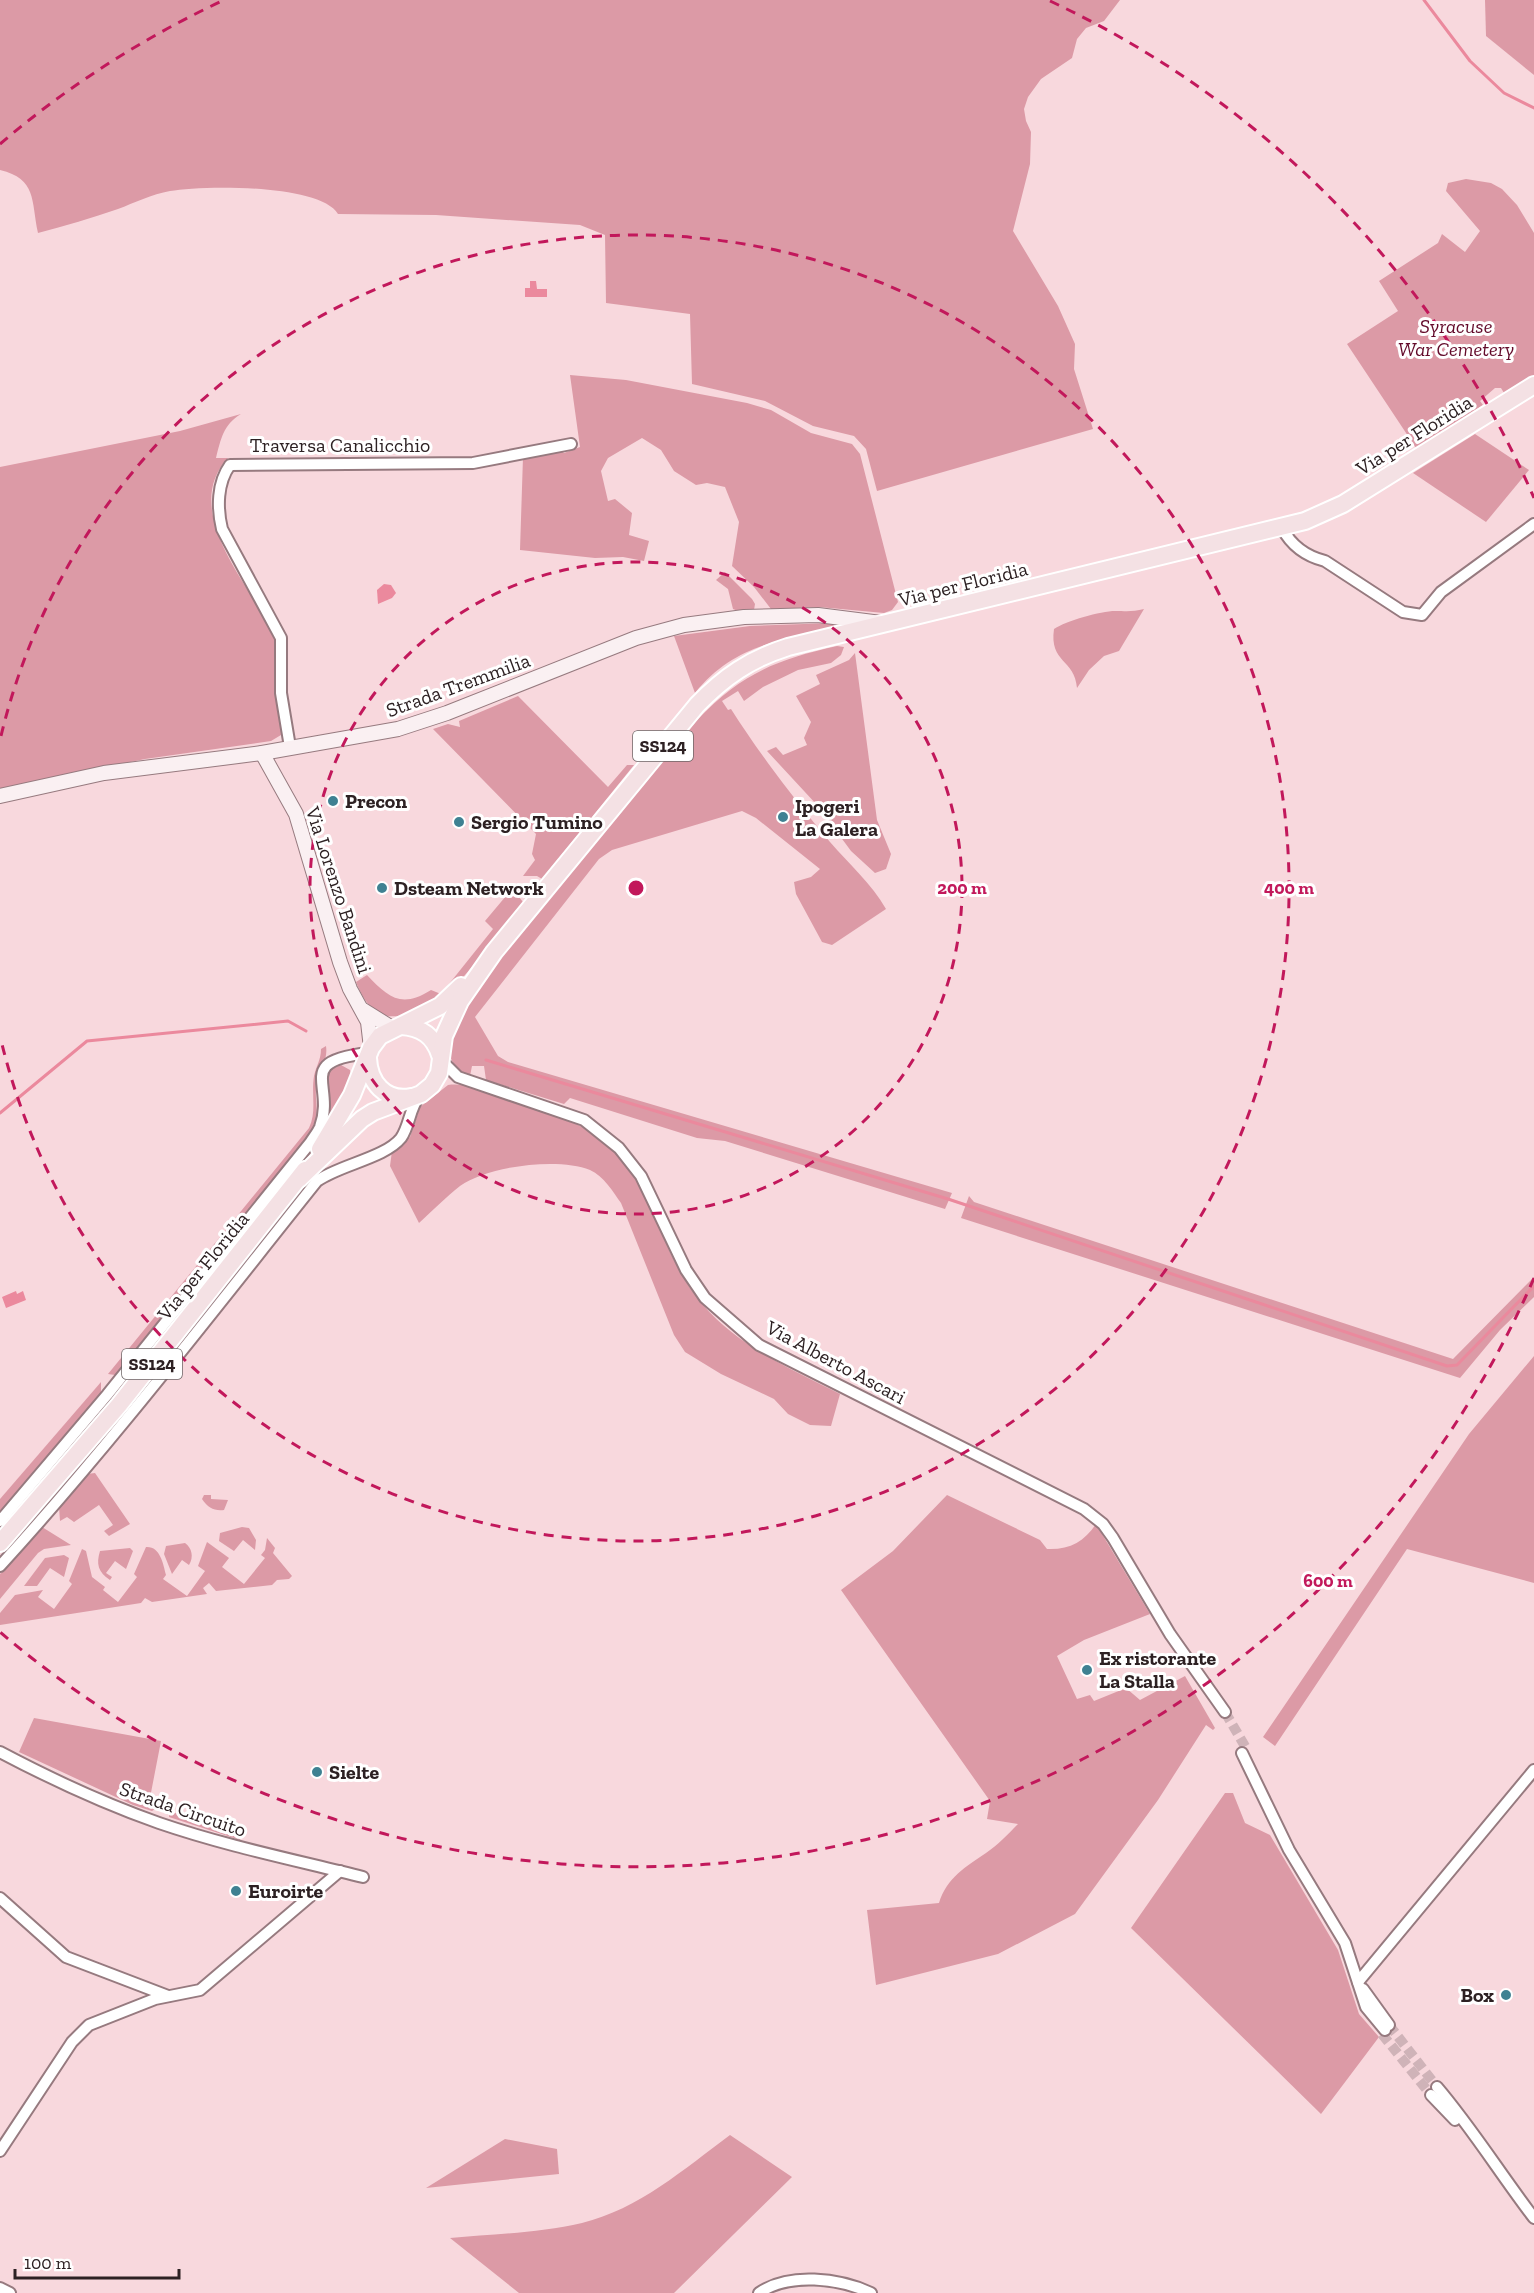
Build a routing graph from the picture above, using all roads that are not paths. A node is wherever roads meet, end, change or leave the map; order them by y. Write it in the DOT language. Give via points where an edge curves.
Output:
graph roads {
  1 [pos="1534,386"];
  2 [pos="571,444"];
  3 [pos="1534,524"];
  4 [pos="1281,528"];
  5 [pos="888,623"];
  6 [pos="290,747"];
  7 [pos="262,753"];
  8 [pos="0,796"];
  9 [pos="494,952"];
  10 [pos="362,1008"];
  11 [pos="397,1027"];
  12 [pos="370,1053"];
  13 [pos="440,1057"];
  14 [pos="458,1077"];
  15 [pos="423,1092"];
  16 [pos="391,1099"];
  17 [pos="406,1128"];
  18 [pos="299,1179"];
  19 [pos="0,1521"];
  20 [pos="0,1543"];
  21 [pos="0,1566"];
  22 [pos="1223,1715"];
  23 [pos="1244,1750"];
  24 [pos="0,1752"];
  25 [pos="1534,1770"];
  26 [pos="340,1871"];
  27 [pos="363,1877"];
  28 [pos="0,1898"];
  29 [pos="1359,1982"];
  30 [pos="169,1996"];
  31 [pos="1387,2028"];
  32 [pos="1436,2089"];
  33 [pos="0,2151"];
  34 [pos="1534,2218"];
  35 [pos="0,2288"];
  36 [pos="10,2293"];
  37 [pos="759,2293"];
  38 [pos="871,2293"];
  1 -- 4 [label="main road, Via per Floridia" via="1343,504"];
  2 -- 6 [label="street, Traversa Canalicchio" via="473,463 230,465 220,487 218,515 241,567 281,638 281,693"];
  3 -- 4 [label="street" via="1441,592 1422,615 1403,612 1325,561 1313,558 1290,542"];
  4 -- 5 [label="main road, Via per Floridia"];
  5 -- 6 [label="main road, Strada Tremmilia" via="818,615 744,617 684,625 636,638 398,729"];
  5 -- 9 [label="main road, Via per Floridia / SS124" via="770,653 726,676 697,705"];
  6 -- 7 [label="main road, Strada Tremmilia"];
  7 -- 8 [label="main road, Strada Tremmilia" via="104,773"];
  7 -- 10 [label="main road, Via Lorenzo Bandini" via="296,814 340,962"];
  9 -- 11 [label="main road" via="440,1006"];
  9 -- 13 [label="main road" via="454,1011"];
  10 -- 11 [label="main road" via="380,1023"];
  10 -- 12 [label="main road, Via Lorenzo Bandini" via="368,1022"];
  11 -- 12 [label="main road" via="380,1036"];
  11 -- 13 [label="main road" via="415,1028 426,1034 435,1043"];
  12 -- 16 [label="main road" via="372,1079"];
  12 -- 18 [label="main road" via="343,1112"];
  12 -- 19 [label="street" via="344,1056 327,1066 322,1074 320,1127 310,1143"];
  13 -- 14 [label="street"];
  13 -- 15 [label="main road" via="439,1073"];
  14 -- 15 [label="street" via="445,1078"];
  14 -- 22 [label="street, Via Alberto Ascari" via="585,1120 619,1148 641,1176 699,1289 726,1319 759,1345 1084,1509 1103,1524"];
  15 -- 16 [label="main road"];
  15 -- 17 [label="street" via="412,1106"];
  16 -- 17 [label="street"];
  16 -- 18 [label="main road" via="353,1126"];
  17 -- 21 [label="street" via="396,1143 317,1181 136,1406"];
  18 -- 20 [label="main road, Via per Floridia / SS124" via="119,1405"];
  23 -- 29 [label="street" via="1270,1792 1281,1832 1345,1943"];
  24 -- 26 [label="street, Strada Circuito" via="87,1794 160,1823 236,1847"];
  25 -- 29 [label="street"];
  26 -- 27 [label="street, Strada Circuito"];
  26 -- 30 [label="street" via="200,1990"];
  28 -- 30 [label="street" via="66,1957"];
  29 -- 31 [label="street"];
  30 -- 33 [label="street" via="89,2025"];
  32 -- 34 [label="street"];
  35 -- 36 [label="street"];
  37 -- 38 [label="street" via="781,2282 810,2280 844,2284"];
}
